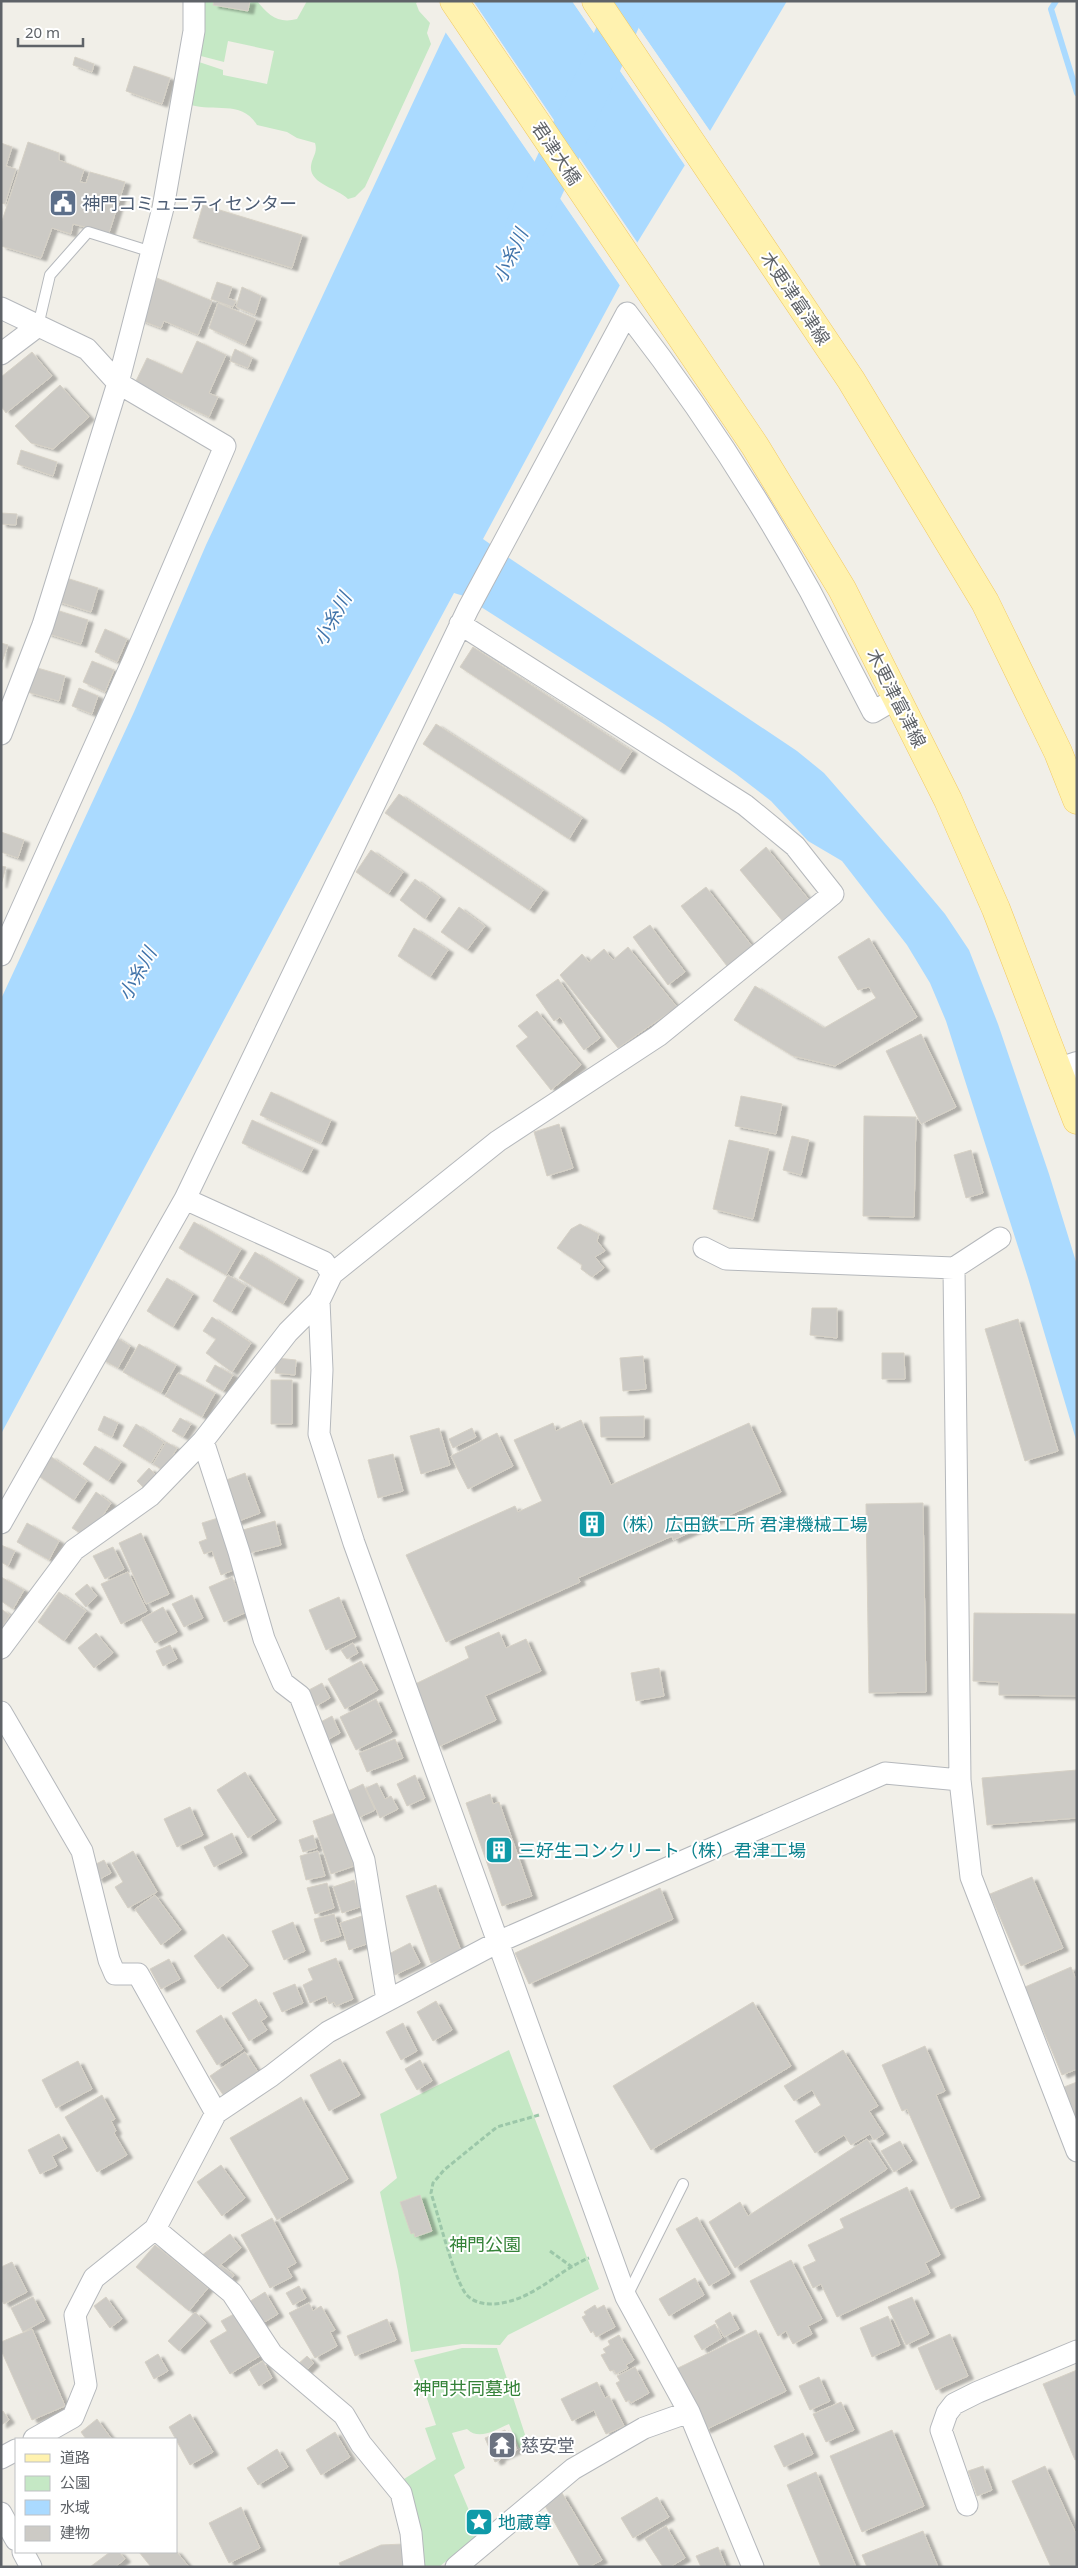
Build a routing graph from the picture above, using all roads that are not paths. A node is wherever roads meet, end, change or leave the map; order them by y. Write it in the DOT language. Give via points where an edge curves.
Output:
graph roads {
  1 [pos="194,1"];
  2 [pos="454,1"];
  3 [pos="596,1"];
  4 [pos="152,252"];
  5 [pos="660,304"];
  6 [pos="1,308"];
  7 [pos="38,326"];
  8 [pos="1,354"];
  9 [pos="118,383"];
  10 [pos="464,617"];
  11 [pos="897,698"];
  12 [pos="1,734"];
  13 [pos="1077,800"];
  14 [pos="1,955"];
  15 [pos="1068,1068"];
  16 [pos="1077,1120"];
  17 [pos="185,1199"];
  18 [pos="1000,1238"];
  19 [pos="704,1248"];
  20 [pos="954,1268"];
  21 [pos="332,1274"];
  22 [pos="319,1300"];
  23 [pos="203,1441"];
  24 [pos="1,1523"];
  25 [pos="1,1648"];
  26 [pos="1,1712"];
  27 [pos="960,1780"];
  28 [pos="498,1942"];
  29 [pos="387,2000"];
  30 [pos="216,2113"];
  31 [pos="1077,2151"];
  32 [pos="683,2184"];
  33 [pos="154,2229"];
  34 [pos="626,2297"];
  35 [pos="1077,2351"];
  36 [pos="689,2412"];
  37 [pos="36,2438"];
  38 [pos="15,2451"];
  39 [pos="1,2458"];
  40 [pos="967,2505"];
  41 [pos="1,2513"];
  42 [pos="15,2538"];
  43 [pos="23,2553"];
  44 [pos="31,2567"];
  45 [pos="414,2567"];
  46 [pos="456,2567"];
  47 [pos="753,2567"];
  1 -- 4 [label="street" via="194,31 163,208"];
  2 -- 5 [label="main road, 君津大橋"];
  3 -- 13 [label="main road, 木更津富津線" via="851,380 985,602 1058,752"];
  4 -- 7 [label="lane" via="88,232 50,275"];
  4 -- 9 [label="street"];
  5 -- 11 [label="main road, 木更津富津線" via="755,446 842,589"];
  6 -- 7 [label="street"];
  7 -- 8 [label="street"];
  7 -- 9 [label="street" via="87,349"];
  9 -- 12 [label="street" via="43,625"];
  9 -- 14 [label="street" via="225,446"];
  10 -- 11 [label="street" via="626,313 666,365 748,489 809,590 873,712"];
  10 -- 17 [label="street"];
  10 -- 21 [label="street" via="745,805 795,846 833,894 658,1036 498,1141"];
  11 -- 15 [label="main road, 木更津富津線" via="948,800"];
  15 -- 16 [label="main road, 木更津富津線"];
  17 -- 21 [label="street" via="324,1262"];
  17 -- 24 [label="street"];
  18 -- 20 [label="street"];
  19 -- 20 [label="street" via="726,1259"];
  20 -- 27 [label="street"];
  21 -- 22 [label="street"];
  22 -- 23 [label="street" via="288,1332"];
  22 -- 28 [label="street" via="322,1370 319,1434 354,1543"];
  23 -- 25 [label="street" via="150,1496 74,1550"];
  23 -- 29 [label="street" via="264,1639 282,1683 300,1696 364,1860"];
  26 -- 30 [label="street" via="82,1851 115,1974 138,1974"];
  27 -- 28 [label="street" via="885,1774"];
  27 -- 31 [label="street" via="972,1877"];
  28 -- 29 [label="street"];
  28 -- 34 [label="street"];
  29 -- 30 [label="street" via="328,2032"];
  30 -- 33 [label="street"];
  32 -- 34 [label="lane"];
  33 -- 37 [label="street" via="94,2278 75,2315 86,2385 73,2417"];
  33 -- 45 [label="street" via="232,2293 272,2354 344,2415 361,2444 401,2493 411,2533"];
  34 -- 36 [label="street"];
  35 -- 40 [label="street" via="978,2392 954,2404 947,2413 941,2430"];
  36 -- 46 [label="street" via="644,2428 573,2469"];
  36 -- 47 [label="street"];
  38 -- 39 [label="street"];
  41 -- 42 [label="street"];
  43 -- 44 [label="street"];
}
